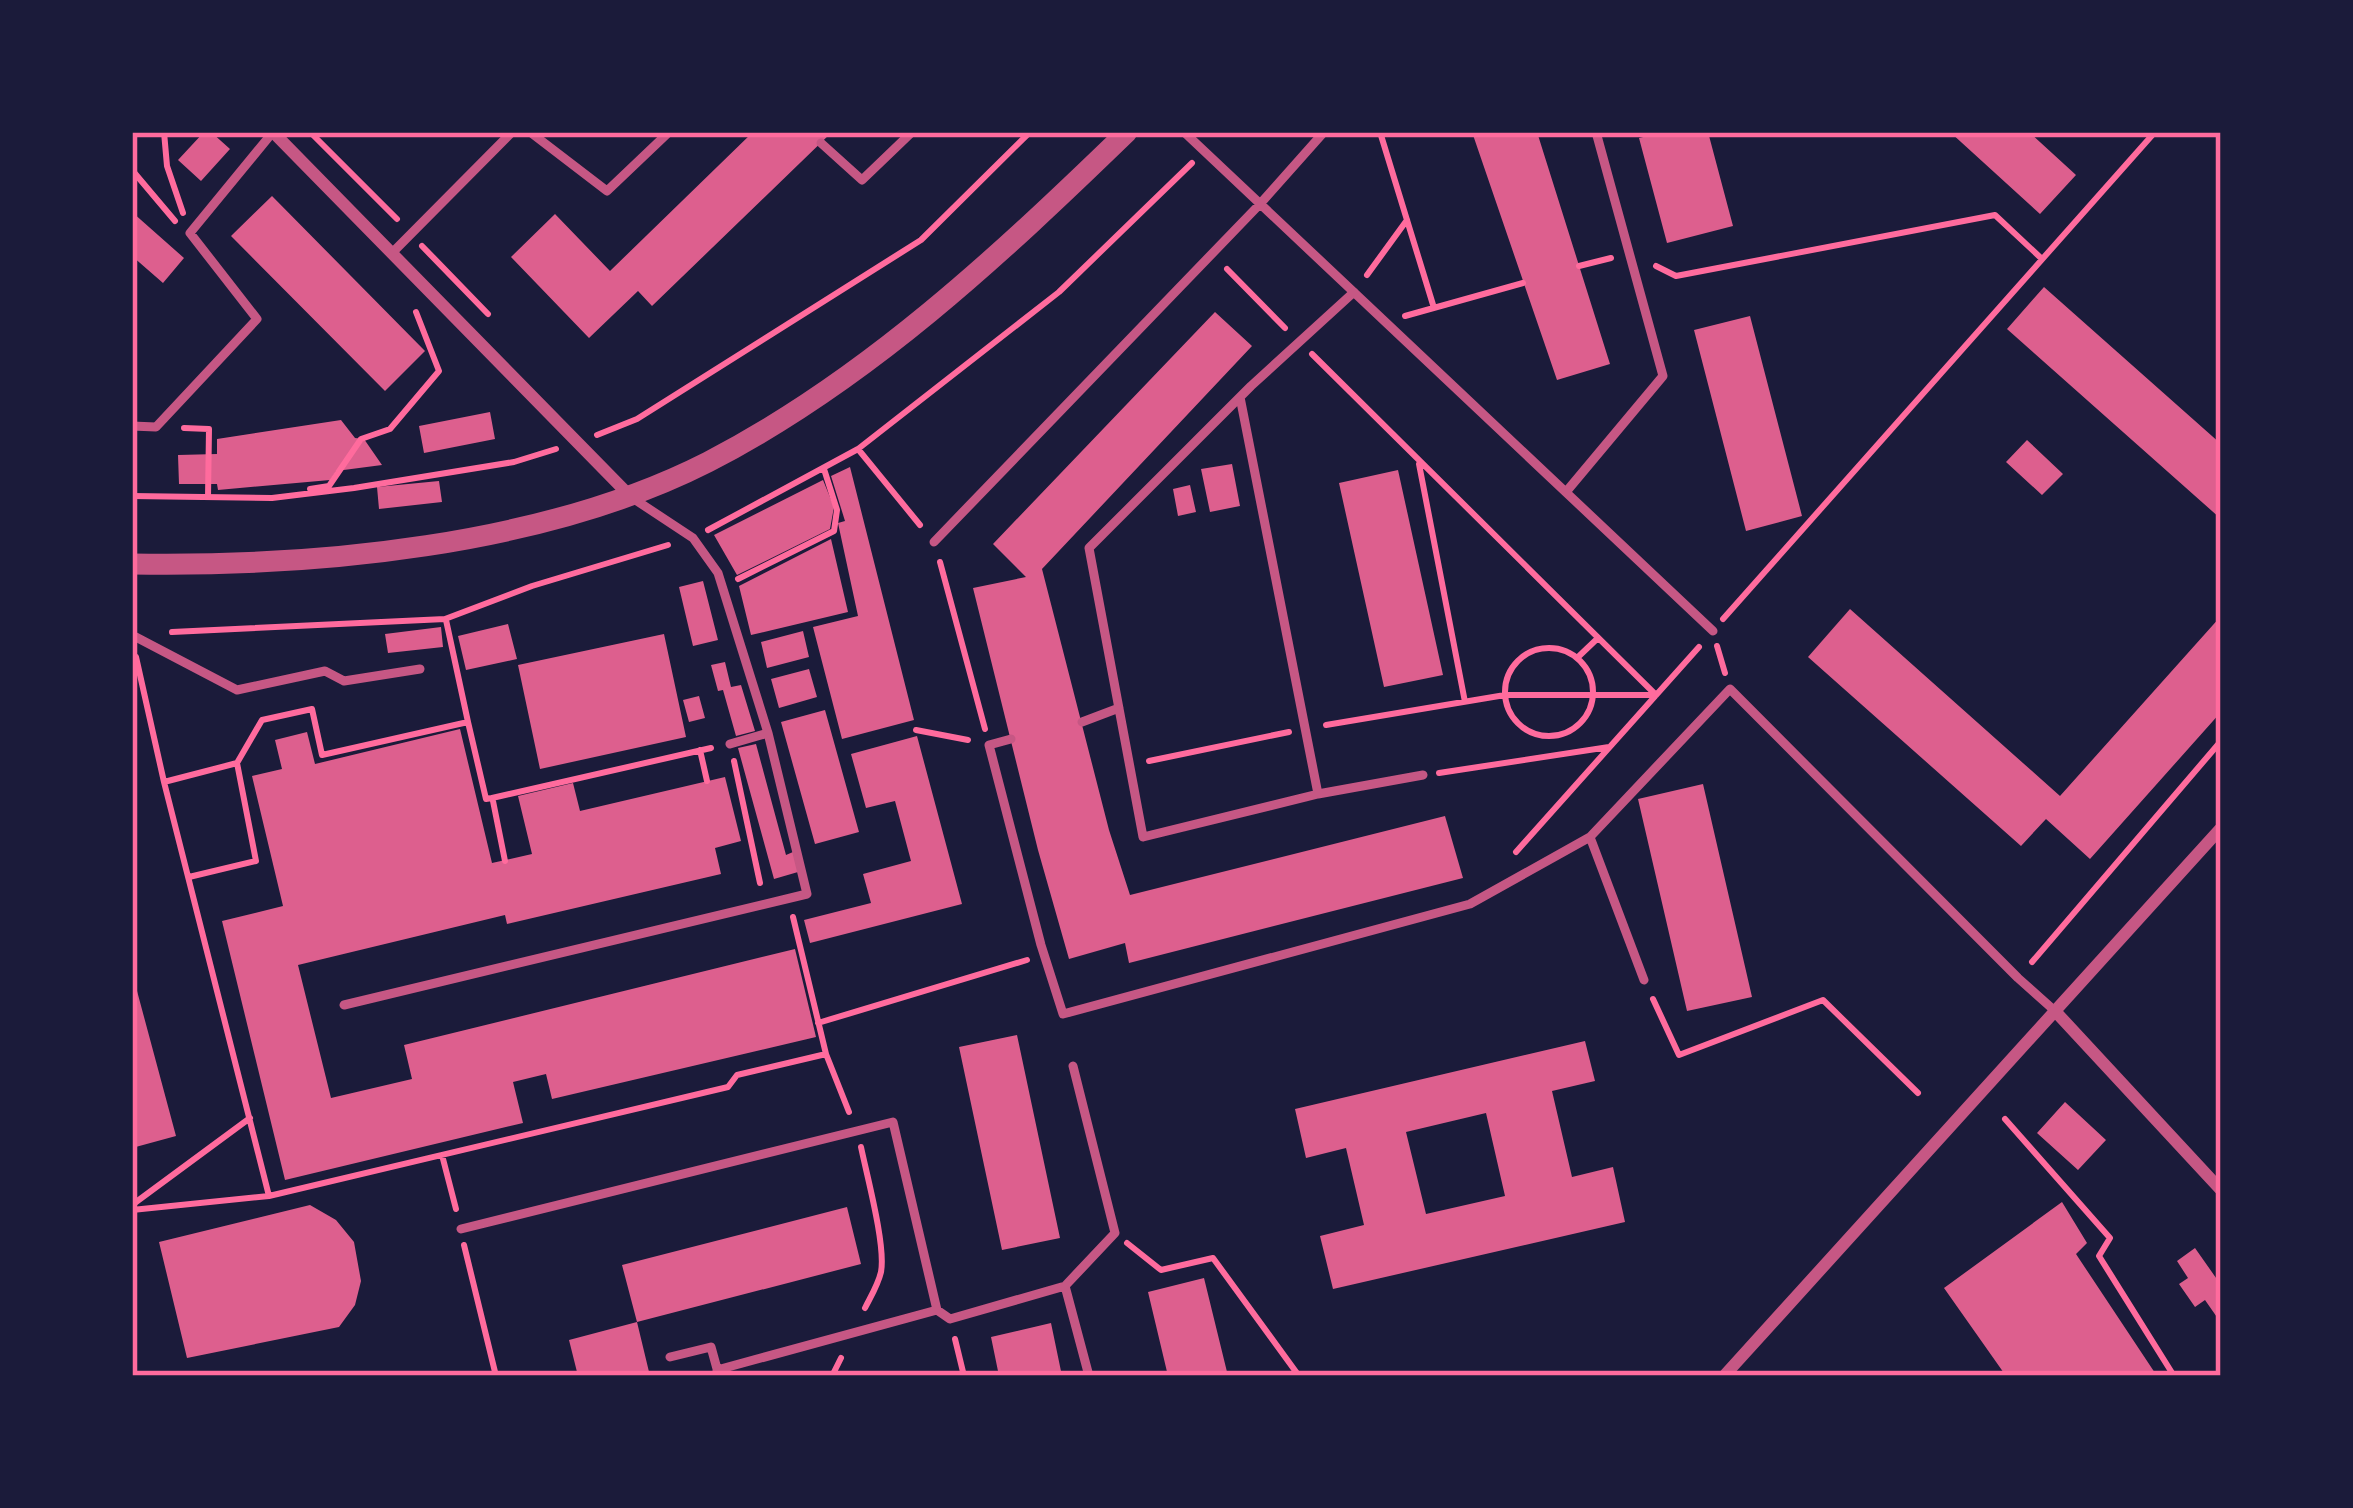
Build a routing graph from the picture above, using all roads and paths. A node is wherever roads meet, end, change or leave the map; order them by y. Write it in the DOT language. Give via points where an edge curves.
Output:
graph roads {
  1 [pos="164,132"];
  2 [pos="273,132"];
  3 [pos="310,132"];
  4 [pos="512,132"];
  5 [pos="530,132"];
  6 [pos="669,132"];
  7 [pos="912,132"];
  8 [pos="1030,132"];
  9 [pos="1127,132"];
  10 [pos="1184,132"];
  11 [pos="1324,132"];
  12 [pos="1380,132"];
  13 [pos="1596,132"];
  14 [pos="2155,132"];
  15 [pos="821,143"];
  16 [pos="132,170"];
  17 [pos="1260,204"];
  18 [pos="1407,220"];
  19 [pos="188,233"];
  20 [pos="411,234"];
  21 [pos="393,252"];
  22 [pos="1212,253"];
  23 [pos="1631,253"];
  24 [pos="2042,259"];
  25 [pos="1579,266"];
  26 [pos="1523,283"];
  27 [pos="1354,292"];
  28 [pos="1433,308"];
  29 [pos="490,317"];
  30 [pos="1384,322"];
  31 [pos="1300,343"];
  32 [pos="1240,398"];
  33 [pos="132,426"];
  34 [pos="156,427"];
  35 [pos="576,443"];
  36 [pos="858,449"];
  37 [pos="1418,460"];
  38 [pos="824,469"];
  39 [pos="1566,492"];
  40 [pos="132,496"];
  41 [pos="629,496"];
  42 [pos="208,497"];
  43 [pos="272,498"];
  44 [pos="934,542"];
  45 [pos="132,564"];
  46 [pos="718,573"];
  47 [pos="445,619"];
  48 [pos="1713,631"];
  49 [pos="1598,638"];
  50 [pos="132,639"];
  51 [pos="1576,658"];
  52 [pos="419,669"];
  53 [pos="1730,689"];
  54 [pos="1505,695"];
  55 [pos="1656,695"];
  56 [pos="1593,696"];
  57 [pos="1465,702"];
  58 [pos="1119,708"];
  59 [pos="468,722"];
  60 [pos="1082,722"];
  61 [pos="1306,728"];
  62 [pos="916,730"];
  63 [pos="768,733"];
  64 [pos="1011,739"];
  65 [pos="2221,741"];
  66 [pos="730,743"];
  67 [pos="989,745"];
  68 [pos="1609,747"];
  69 [pos="700,750"];
  70 [pos="237,764"];
  71 [pos="1130,765"];
  72 [pos="1423,776"];
  73 [pos="707,781"];
  74 [pos="164,782"];
  75 [pos="1318,794"];
  76 [pos="492,798"];
  77 [pos="2221,828"];
  78 [pos="1590,837"];
  79 [pos="1516,852"];
  80 [pos="505,861"];
  81 [pos="189,877"];
  82 [pos="789,899"];
  83 [pos="765,904"];
  84 [pos="1040,956"];
  85 [pos="2018,979"];
  86 [pos="1644,980"];
  87 [pos="344,1005"];
  88 [pos="2055,1011"];
  89 [pos="818,1023"];
  90 [pos="826,1054"];
  91 [pos="1073,1066"];
  92 [pos="1918,1093"];
  93 [pos="250,1118"];
  94 [pos="2005,1119"];
  95 [pos="857,1131"];
  96 [pos="442,1154"];
  97 [pos="2221,1190"];
  98 [pos="269,1196"];
  99 [pos="132,1208"];
  100 [pos="461,1229"];
  101 [pos="1115,1233"];
  102 [pos="1065,1286"];
  103 [pos="937,1310"];
  104 [pos="950,1319"];
  105 [pos="850,1336"];
  106 [pos="670,1357"];
  107 [pos="718,1373"];
  108 [pos="495,1376"];
  109 [pos="832,1376"];
  110 [pos="964,1376"];
  111 [pos="1089,1376"];
  112 [pos="1299,1376"];
  113 [pos="1724,1376"];
  114 [pos="2174,1376"];
  1 -- 19 [label="path"];
  2 -- 19 [label="lane"];
  2 -- 21 [label="street"];
  3 -- 20 [label="path"];
  4 -- 20 [label="lane"];
  5 -- 6 [label="lane" via="607,191"];
  7 -- 15 [label="lane" via="862,180"];
  8 -- 35 [label="path" via="920,240 637,419"];
  9 -- 41 [label="street" via="1016,240 893,342 784,419"];
  10 -- 17 [label="lane"];
  11 -- 17 [label="lane"];
  12 -- 18 [label="path"];
  13 -- 23 [label="lane"];
  14 -- 24 [label="path"];
  16 -- 19 [label="path"];
  17 -- 22 [label="lane"];
  17 -- 27 [label="lane"];
  18 -- 27 [label="path"];
  18 -- 28 [label="path"];
  19 -- 34 [label="lane" via="257,320"];
  20 -- 21 [label="lane"];
  20 -- 29 [label="path"];
  21 -- 35 [label="street"];
  21 -- 43 [label="path" via="439,371 390,429 361,439 329,485"];
  22 -- 31 [label="path"];
  22 -- 44 [label="lane"];
  23 -- 24 [label="path" via="1676,277 1995,215"];
  23 -- 25 [label="path"];
  23 -- 39 [label="lane" via="1663,376"];
  24 -- 48 [label="path"];
  26 -- 28 [label="path"];
  27 -- 30 [label="lane"];
  27 -- 31 [label="lane"];
  28 -- 30 [label="path"];
  30 -- 39 [label="lane"];
  31 -- 32 [label="lane"];
  31 -- 37 [label="path"];
  32 -- 58 [label="lane" via="1089,548"];
  32 -- 61 [label="lane"];
  33 -- 34 [label="lane"];
  34 -- 42 [label="path" via="209,429"];
  35 -- 41 [label="street"];
  35 -- 43 [label="path" via="514,462"];
  36 -- 44 [label="path"];
  37 -- 49 [label="path"];
  37 -- 57 [label="path"];
  38 -- 46 [label="path" via="837,510 834,531 736,580"];
  39 -- 48 [label="lane"];
  40 -- 42 [label="path"];
  41 -- 45 [label="street" via="546,521 361,554"];
  41 -- 46 [label="lane" via="693,538"];
  42 -- 43 [label="path"];
  44 -- 67 [label="path"];
  46 -- 63 [label="lane"];
  47 -- 59 [label="path"];
  48 -- 53 [label="path"];
  48 -- 55 [label="path"];
  49 -- 51 [label="path"];
  49 -- 55 [label="path"];
  50 -- 52 [label="lane" via="237,690 325,671 344,681"];
  50 -- 74 [label="path"];
  51 -- 54 [label="path" via="1535,651 1513,668"];
  51 -- 56 [label="path"];
  53 -- 78 [label="lane"];
  53 -- 85 [label="lane"];
  54 -- 56 [label="path"];
  54 -- 56 [label="path" via="1516,722 1542,736 1582,722"];
  54 -- 57 [label="path"];
  55 -- 56 [label="path"];
  55 -- 68 [label="path"];
  57 -- 61 [label="path"];
  58 -- 60 [label="lane"];
  58 -- 71 [label="lane"];
  59 -- 70 [label="path" via="322,754 312,710 262,720"];
  59 -- 76 [label="path" via="486,799"];
  61 -- 71 [label="path"];
  61 -- 75 [label="lane"];
  62 -- 67 [label="path"];
  63 -- 66 [label="lane"];
  63 -- 82 [label="lane" via="807,894"];
  64 -- 67 [label="lane"];
  65 -- 85 [label="path"];
  66 -- 69 [label="path"];
  66 -- 83 [label="path"];
  67 -- 78 [label="lane" via="1063,1014 1470,904"];
  68 -- 72 [label="path"];
  68 -- 79 [label="path"];
  69 -- 73 [label="path"];
  69 -- 76 [label="path"];
  70 -- 74 [label="path"];
  70 -- 81 [label="path" via="256,861"];
  71 -- 75 [label="lane" via="1143,836"];
  72 -- 75 [label="lane"];
  74 -- 81 [label="path"];
  76 -- 80 [label="path"];
  77 -- 88 [label="street"];
  78 -- 86 [label="lane"];
  81 -- 93 [label="path"];
  82 -- 83 [label="lane"];
  82 -- 89 [label="path"];
  83 -- 87 [label="lane"];
  84 -- 89 [label="path"];
  85 -- 88 [label="lane"];
  86 -- 92 [label="path" via="1679,1055 1823,1000"];
  88 -- 97 [label="street"];
  88 -- 113 [label="street"];
  89 -- 90 [label="path"];
  90 -- 95 [label="path"];
  90 -- 96 [label="path" via="737,1075 728,1087"];
  91 -- 101 [label="lane"];
  93 -- 98 [label="path"];
  93 -- 99 [label="path"];
  94 -- 114 [label="path" via="2110,1238 2099,1256"];
  95 -- 100 [label="lane"];
  95 -- 103 [label="lane" via="893,1122"];
  95 -- 105 [label="path" via="882,1266"];
  96 -- 98 [label="path"];
  96 -- 100 [label="path"];
  98 -- 99 [label="path"];
  100 -- 108 [label="path"];
  101 -- 102 [label="lane"];
  101 -- 112 [label="path" via="1161,1270 1213,1258"];
  102 -- 104 [label="lane"];
  102 -- 111 [label="lane"];
  103 -- 104 [label="lane"];
  103 -- 105 [label="lane"];
  104 -- 110 [label="path"];
  105 -- 107 [label="lane"];
  105 -- 109 [label="path"];
  106 -- 107 [label="lane" via="711,1346"];
}
